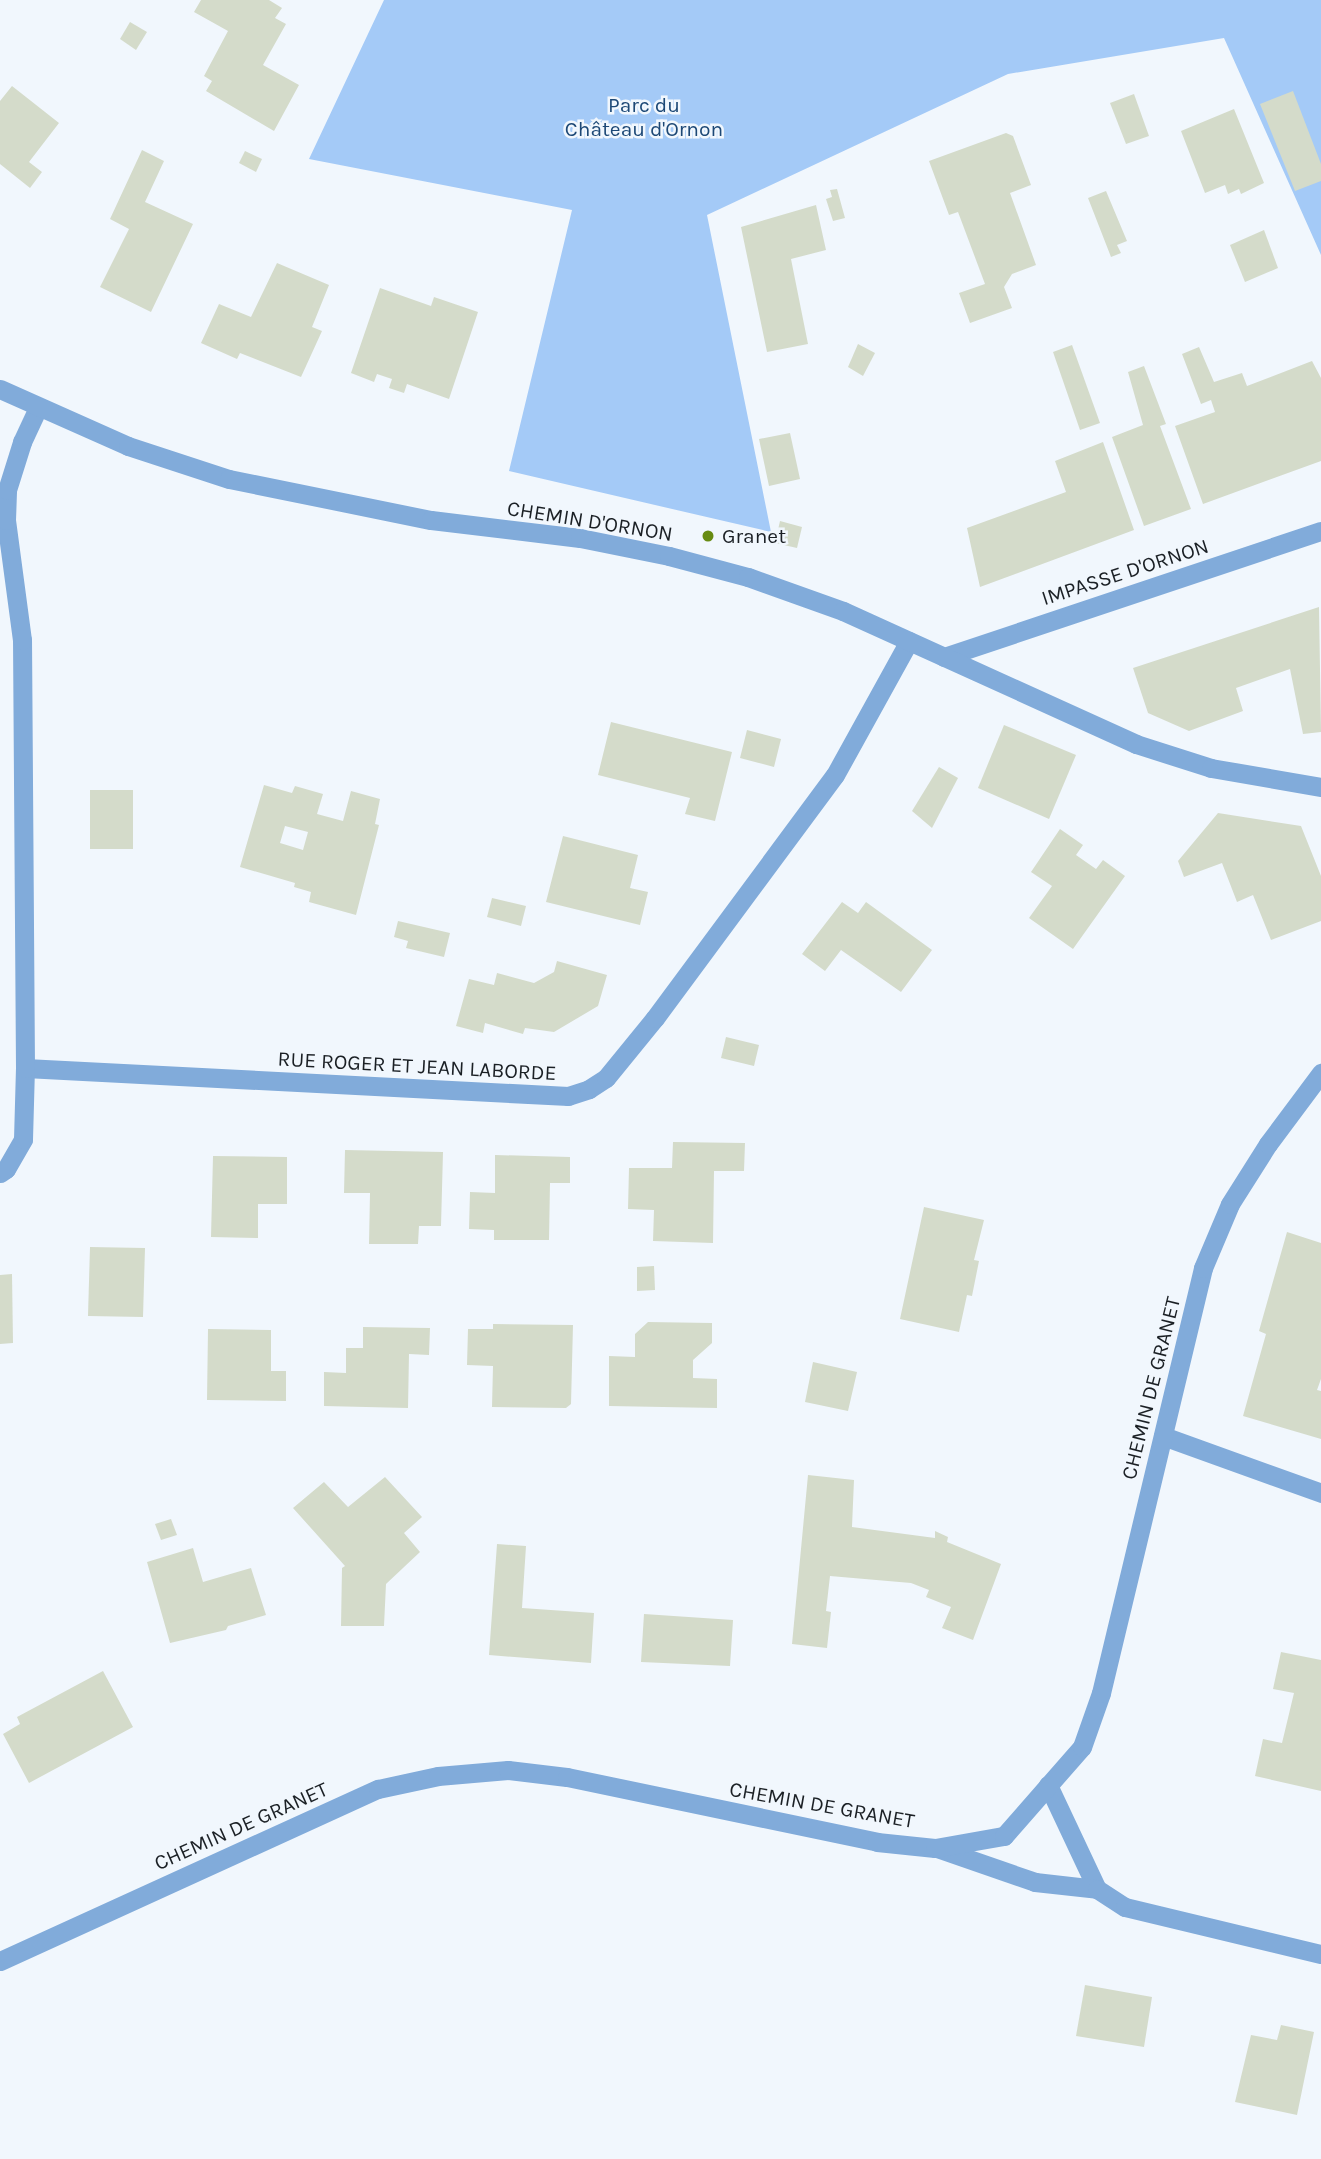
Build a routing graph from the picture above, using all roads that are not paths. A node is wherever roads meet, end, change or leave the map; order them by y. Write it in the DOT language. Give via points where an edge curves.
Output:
graph roads {
  1 [pos="0,389"];
  2 [pos="38,408"];
  3 [pos="1321,531"];
  4 [pos="909,641"];
  5 [pos="944,657"];
  6 [pos="1321,787"];
  7 [pos="25,1068"];
  8 [pos="1321,1073"];
  9 [pos="0,1173"];
  10 [pos="1163,1436"];
  11 [pos="1321,1493"];
  12 [pos="1048,1785"];
  13 [pos="935,1848"];
  14 [pos="1097,1889"];
  15 [pos="1321,1954"];
  16 [pos="0,1961"];
  1 -- 2 [label="street, CHEMIN D'ORNON"];
  2 -- 4 [label="street, CHEMIN D'ORNON" via="128,446 229,479 431,520 580,538 748,577"];
  2 -- 7 [label="street" via="22,442 7,490 6,510 22,640"];
  3 -- 5 [label="street, IMPASSE D'ORNON"];
  4 -- 5 [label="street, CHEMIN D'ORNON"];
  4 -- 7 [label="street, RUE ROGER ET JEAN LABORDE" via="835,775 655,1018 606,1078 589,1089 568,1096"];
  5 -- 6 [label="street, CHEMIN D'ORNON" via="1136,744 1211,768"];
  7 -- 9 [label="street" via="23,1139"];
  8 -- 10 [label="street, CHEMIN DE GRANET" via="1230,1204 1203,1268"];
  10 -- 11 [label="street"];
  10 -- 12 [label="street, CHEMIN DE GRANET" via="1101,1693 1082,1747"];
  12 -- 13 [label="street, CHEMIN DE GRANET" via="1004,1836"];
  12 -- 14 [label="street"];
  13 -- 14 [label="street" via="1035,1882"];
  13 -- 16 [label="street, CHEMIN DE GRANET" via="877,1842 567,1777 508,1770 438,1776 378,1789"];
  14 -- 15 [label="street" via="1125,1907"];
}
